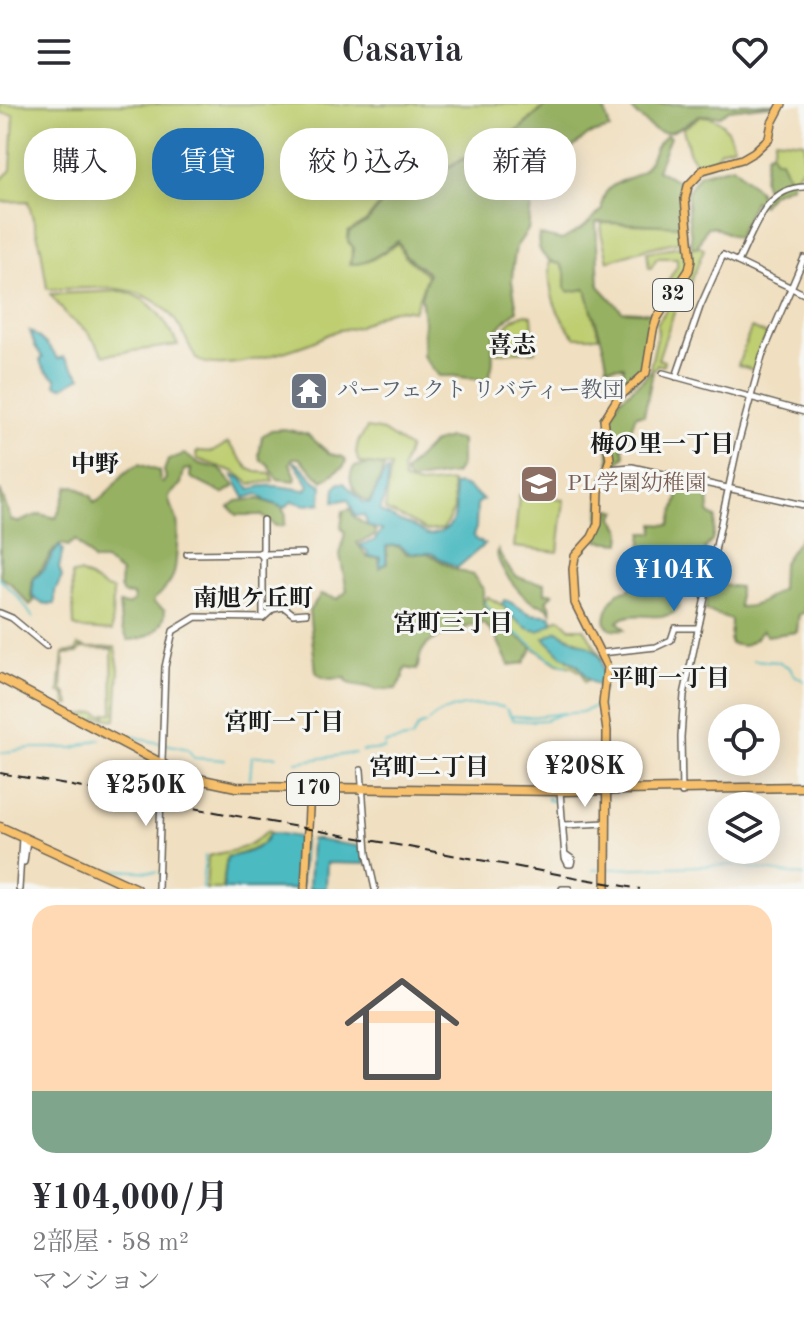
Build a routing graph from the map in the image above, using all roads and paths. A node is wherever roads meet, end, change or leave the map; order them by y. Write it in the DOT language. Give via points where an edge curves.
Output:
graph roads {
  1 [pos="782,104"];
  2 [pos="804,187"];
  3 [pos="804,258"];
  4 [pos="738,262"];
  5 [pos="790,287"];
  6 [pos="804,294"];
  7 [pos="663,373"];
  8 [pos="676,377"];
  9 [pos="750,396"];
  10 [pos="804,412"];
  11 [pos="606,469"];
  12 [pos="728,488"];
  13 [pos="804,505"];
  14 [pos="263,520"];
  15 [pos="303,553"];
  16 [pos="187,554"];
  17 [pos="263,554"];
  18 [pos="0,613"];
  19 [pos="306,613"];
  20 [pos="263,618"];
  21 [pos="698,628"];
  22 [pos="46,646"];
  23 [pos="601,653"];
  24 [pos="0,680"];
  25 [pos="163,766"];
  26 [pos="361,770"];
  27 [pos="804,789"];
  28 [pos="310,791"];
  29 [pos="363,791"];
  30 [pos="682,791"];
  31 [pos="560,793"];
  32 [pos="606,793"];
  33 [pos="607,823"];
  34 [pos="564,825"];
  35 [pos="0,827"];
  36 [pos="25,838"];
  37 [pos="565,854"];
  38 [pos="21,889"];
  39 [pos="136,889"];
  40 [pos="158,889"];
  41 [pos="305,889"];
  42 [pos="376,889"];
  43 [pos="562,889"];
  44 [pos="569,889"];
  45 [pos="606,889"];
  1 -- 11 [label="main road, 32" via="769,138 754,152 703,170 688,186 690,266 656,321 646,373 618,398 604,420 610,456"];
  2 -- 4 [label="street" via="784,190 767,203"];
  3 -- 5 [label="street"];
  4 -- 5 [label="street"];
  4 -- 8 [label="street" via="723,255"];
  5 -- 6 [label="street"];
  5 -- 9 [label="street"];
  7 -- 8 [label="street"];
  8 -- 9 [label="street"];
  9 -- 10 [label="street"];
  9 -- 12 [label="street"];
  11 -- 12 [label="street" via="632,467"];
  11 -- 23 [label="main road, 32" via="597,530 575,556 573,569 575,603"];
  12 -- 13 [label="street"];
  12 -- 21 [label="street"];
  14 -- 17 [label="street"];
  15 -- 17 [label="street"];
  16 -- 17 [label="street"];
  17 -- 20 [label="street"];
  18 -- 22 [label="street"];
  19 -- 20 [label="street" via="279,607"];
  20 -- 25 [label="street" via="196,617 173,631 165,667"];
  21 -- 23 [label="street" via="675,628 671,640 656,647"];
  21 -- 30 [label="street" via="683,703"];
  23 -- 32 [label="main road, 32" via="608,671 603,704"];
  24 -- 25 [label="highway, 170"];
  25 -- 28 [label="highway, 170" via="226,785"];
  25 -- 40 [label="street"];
  26 -- 29 [label="street"];
  27 -- 30 [label="highway, 170"];
  28 -- 29 [label="highway, 170"];
  28 -- 41 [label="main road"];
  29 -- 31 [label="highway, 170"];
  29 -- 42 [label="street" via="367,853"];
  30 -- 32 [label="highway, 170"];
  31 -- 32 [label="highway, 170"];
  31 -- 34 [label="street"];
  32 -- 33 [label="main road, 32"];
  33 -- 34 [label="street"];
  33 -- 45 [label="main road, 32"];
  34 -- 37 [label="street"];
  35 -- 36 [label="highway"];
  36 -- 38 [label="street"];
  36 -- 39 [label="highway"];
  43 -- 44 [label="street"];
}
